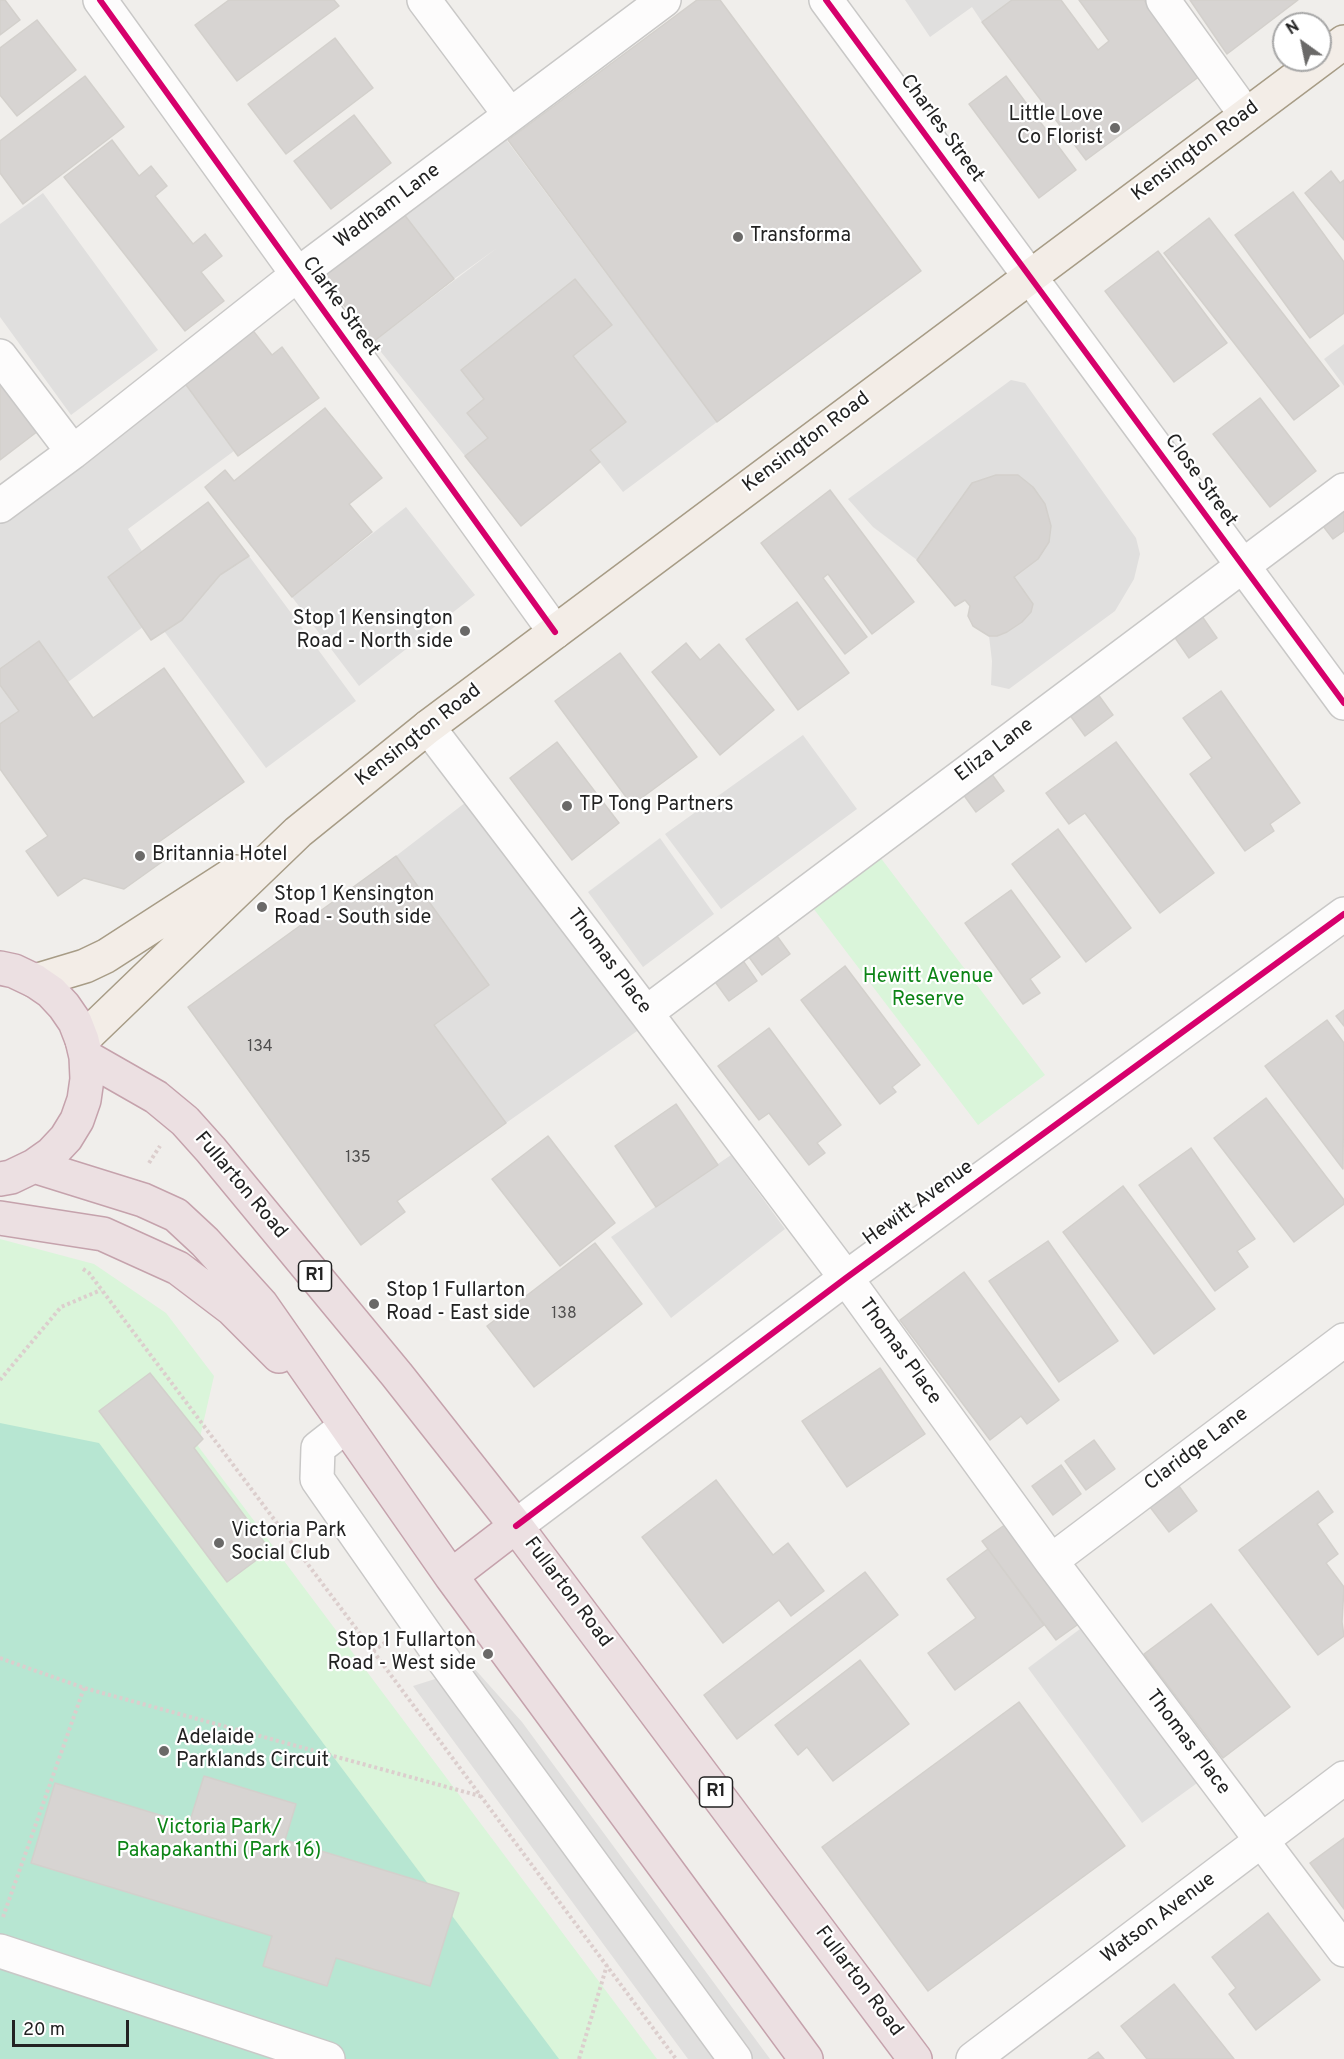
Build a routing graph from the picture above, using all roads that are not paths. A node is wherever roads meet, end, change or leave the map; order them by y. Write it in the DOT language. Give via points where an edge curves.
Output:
graph roads {
  1 [pos="100,0"];
  2 [pos="424,0"];
  3 [pos="664,0"];
  4 [pos="826,0"];
  5 [pos="1163,0"];
  6 [pos="1304,72"];
  7 [pos="510,115"];
  8 [pos="1246,115"];
  9 [pos="297,275"];
  10 [pos="1030,277"];
  11 [pos="0,356"];
  12 [pos="73,452"];
  13 [pos="1344,490"];
  14 [pos="0,506"];
  15 [pos="1242,567"];
  16 [pos="555,633"];
  17 [pos="1344,703"];
  18 [pos="428,727"];
  19 [pos="298,832"];
  20 [pos="1344,914"];
  21 [pos="0,968"];
  22 [pos="35,981"];
  23 [pos="646,1012"];
  24 [pos="84,1049"];
  25 [pos="34,1166"];
  26 [pos="0,1179"];
  27 [pos="0,1218"];
  28 [pos="846,1278"];
  29 [pos="1344,1340"];
  30 [pos="344,1423"];
  31 [pos="516,1526"];
  32 [pos="1051,1561"];
  33 [pos="451,1576"];
  34 [pos="1344,1778"];
  35 [pos="1261,1842"];
  36 [pos="1344,1950"];
  37 [pos="0,1951"];
  38 [pos="328,2059"];
  39 [pos="735,2059"];
  40 [pos="806,2059"];
  41 [pos="915,2059"];
  42 [pos="974,2059"];
  1 -- 9 [label="street, Clarke Street"];
  2 -- 7 [label="street"];
  3 -- 7 [label="street, Wadham Lane"];
  4 -- 10 [label="street, Charles Street"];
  5 -- 8 [label="street"];
  6 -- 8 [label="main road, Kensington Road"];
  7 -- 9 [label="street, Wadham Lane"];
  8 -- 10 [label="main road, Kensington Road"];
  9 -- 12 [label="street, Wadham Lane"];
  9 -- 16 [label="street, Clarke Street"];
  10 -- 15 [label="street, Close Street"];
  10 -- 16 [label="main road, Kensington Road"];
  11 -- 12 [label="street"];
  12 -- 14 [label="street, Wadham Lane"];
  13 -- 15 [label="street, Eliza Lane"];
  15 -- 17 [label="street, Close Street"];
  15 -- 23 [label="street, Eliza Lane"];
  16 -- 18 [label="main road, Kensington Road"];
  18 -- 19 [label="main road, Kensington Road"];
  18 -- 23 [label="street, Thomas Place"];
  19 -- 22 [label="main road, Kensington Road" via="106,956"];
  19 -- 24 [label="main road, Kensington Road"];
  20 -- 28 [label="street, Hewitt Avenue"];
  21 -- 22 [label="highway"];
  22 -- 24 [label="highway" via="64,1006 75,1022"];
  23 -- 28 [label="street, Thomas Place"];
  24 -- 25 [label="highway" via="87,1079 77,1120 66,1138"];
  24 -- 31 [label="highway, Fullarton Road / R1" via="156,1097 189,1126 397,1375"];
  25 -- 26 [label="highway"];
  25 -- 30 [label="highway" via="143,1200 176,1215 206,1242 261,1304"];
  27 -- 30 [label="highway" via="103,1233 178,1268 232,1309"];
  28 -- 31 [label="street, Hewitt Avenue"];
  28 -- 32 [label="street, Thomas Place"];
  29 -- 32 [label="street, Claridge Lane"];
  30 -- 33 [label="highway"];
  30 -- 39 [label="street" via="318,1448 316,1479"];
  31 -- 33 [label="highway"];
  31 -- 41 [label="highway, Fullarton Road / R1"];
  32 -- 35 [label="street, Thomas Place"];
  33 -- 40 [label="highway"];
  34 -- 35 [label="street, Watson Avenue"];
  35 -- 36 [label="street, Thomas Place"];
  35 -- 42 [label="street, Watson Avenue"];
  37 -- 38 [label="street"];
}
